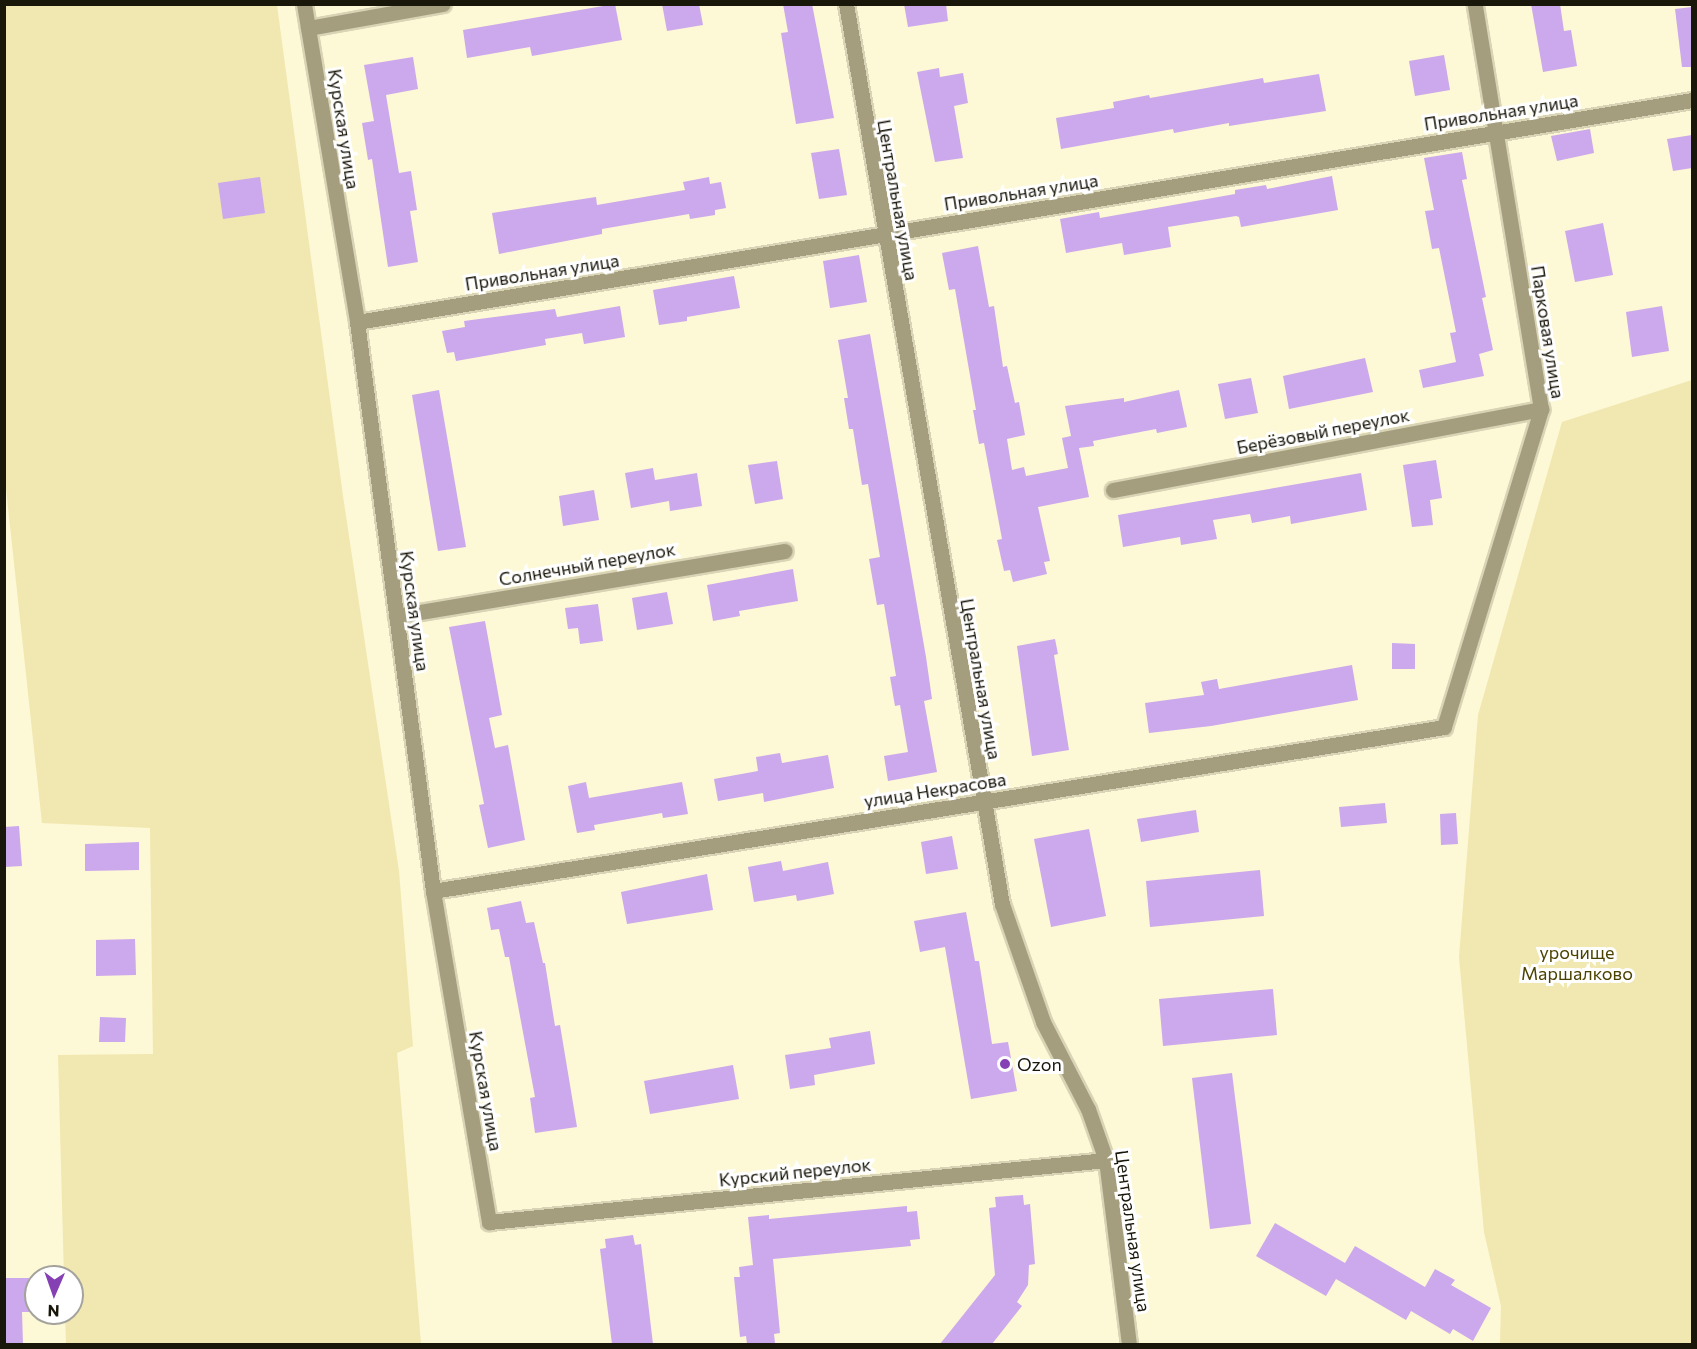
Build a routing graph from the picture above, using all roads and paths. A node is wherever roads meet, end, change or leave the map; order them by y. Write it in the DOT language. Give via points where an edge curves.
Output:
graph roads {
  1 [pos="304,4"];
  2 [pos="443,4"];
  3 [pos="846,4"];
  4 [pos="1475,4"];
  5 [pos="308,28"];
  6 [pos="1692,100"];
  7 [pos="1496,133"];
  8 [pos="884,234"];
  9 [pos="357,322"];
  10 [pos="1541,409"];
  11 [pos="1113,490"];
  12 [pos="784,551"];
  13 [pos="396,616"];
  14 [pos="1444,727"];
  15 [pos="982,802"];
  16 [pos="433,891"];
  17 [pos="1106,1160"];
  18 [pos="489,1222"];
  19 [pos="1129,1344"];
  1 -- 5 [label="street, Курская улица"];
  2 -- 5 [label="street"];
  3 -- 8 [label="street, Центральная улица"];
  4 -- 7 [label="street, Парковая улица"];
  5 -- 9 [label="street, Курская улица"];
  6 -- 7 [label="street, Привольная улица"];
  7 -- 8 [label="street, Привольная улица"];
  7 -- 10 [label="street, Парковая улица"];
  8 -- 9 [label="street, Привольная улица"];
  8 -- 15 [label="street, Центральная улица"];
  9 -- 13 [label="street, Курская улица"];
  10 -- 11 [label="street, Берёзовый переулок"];
  10 -- 14 [label="street, Парковая улица"];
  12 -- 13 [label="street, Солнечный переулок"];
  13 -- 16 [label="street, Курская улица"];
  14 -- 15 [label="street, улица Некрасова"];
  15 -- 16 [label="street, улица Некрасова"];
  15 -- 17 [label="street, Центральная улица" via="1014,944 1043,1022 1088,1109"];
  16 -- 18 [label="street, Курская улица"];
  17 -- 18 [label="street, Курский переулок"];
  17 -- 19 [label="street, Центральная улица"];
}
